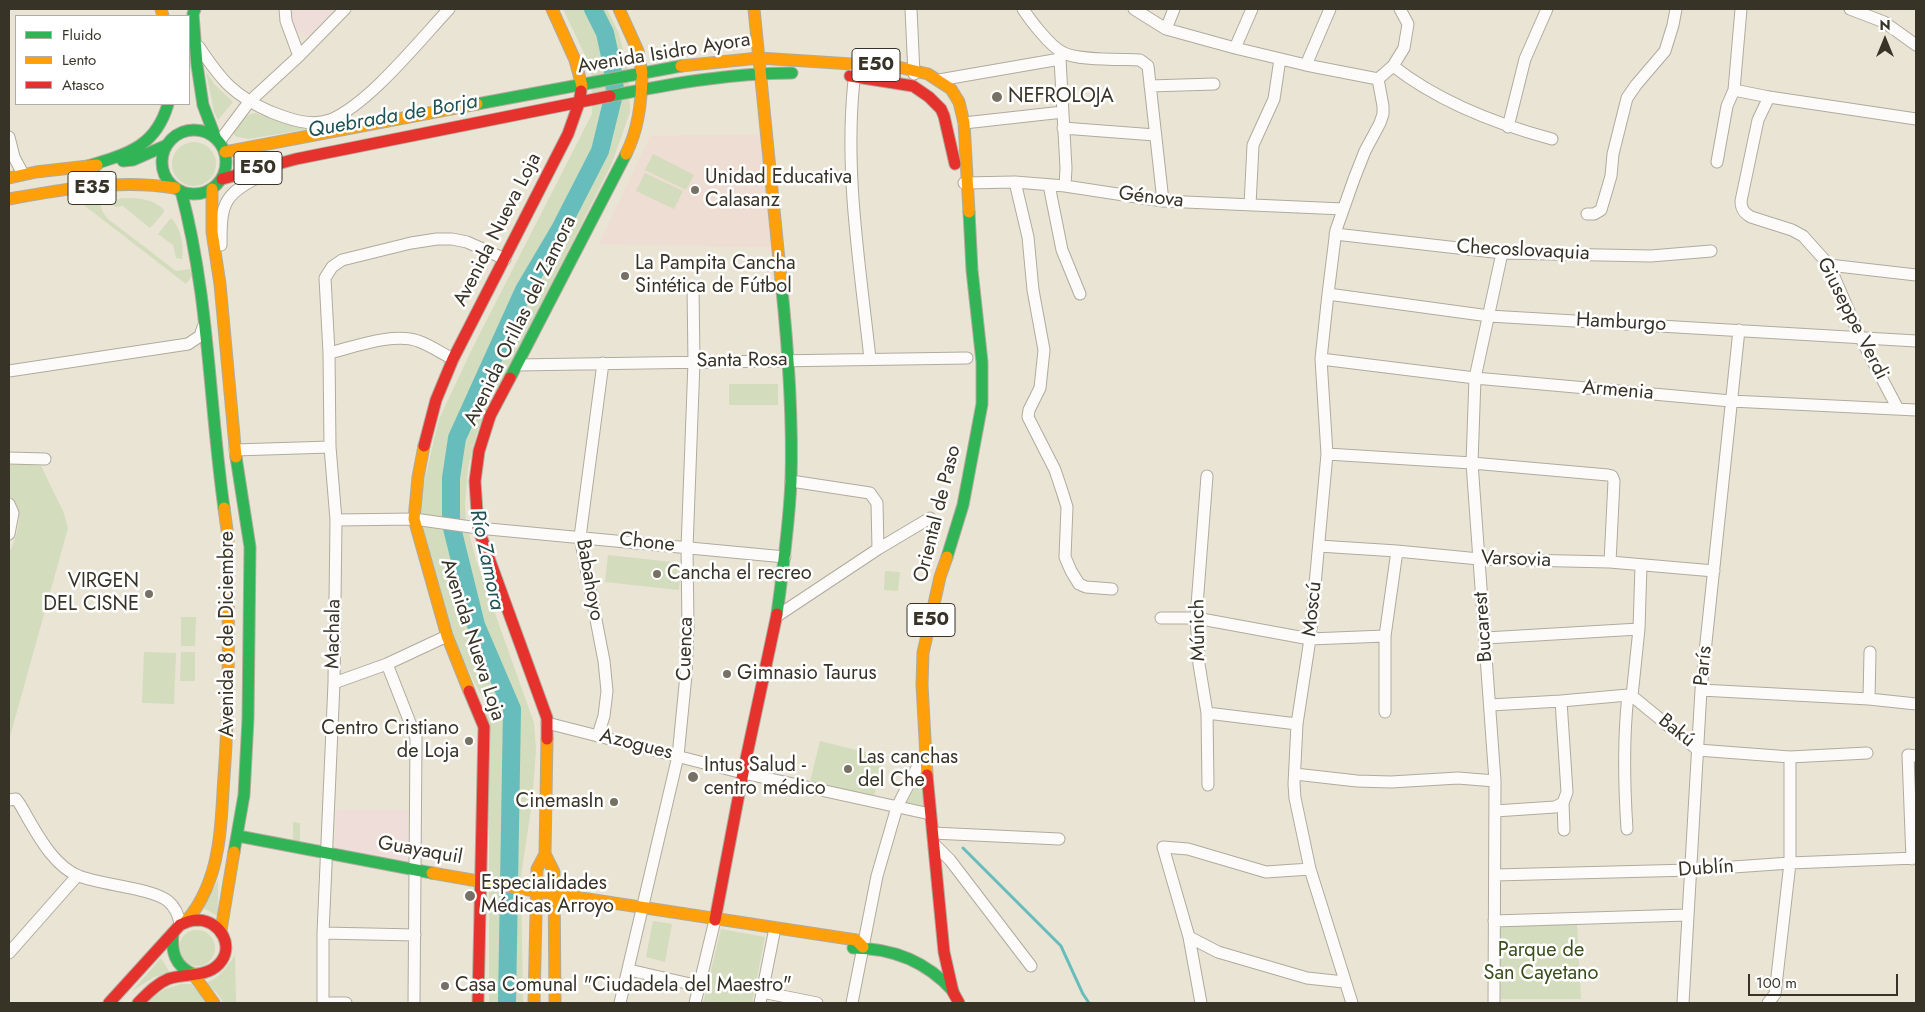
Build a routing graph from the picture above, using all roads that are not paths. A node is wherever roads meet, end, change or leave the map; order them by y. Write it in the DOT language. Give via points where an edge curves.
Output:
graph roads {
  1 [pos="195,9"];
  2 [pos="285,9"];
  3 [pos="345,9"];
  4 [pos="449,9"];
  5 [pos="552,9"];
  6 [pos="619,9"];
  7 [pos="754,9"];
  8 [pos="911,9"];
  9 [pos="1023,9"];
  10 [pos="1134,9"];
  11 [pos="1174,9"];
  12 [pos="1252,9"];
  13 [pos="1330,9"];
  14 [pos="1400,9"];
  15 [pos="1547,9"];
  16 [pos="1676,9"];
  17 [pos="1741,9"];
  18 [pos="1850,9"];
  19 [pos="1166,29"];
  20 [pos="195,42"];
  21 [pos="1916,45"];
  22 [pos="1235,48"];
  23 [pos="299,56"];
  24 [pos="1060,56"];
  25 [pos="759,58"];
  26 [pos="1280,59"];
  27 [pos="856,64"];
  28 [pos="1306,65"];
  29 [pos="1393,66"];
  30 [pos="914,70"];
  31 [pos="760,73"];
  32 [pos="799,73"];
  33 [pos="640,74"];
  34 [pos="836,75"];
  35 [pos="854,76"];
  36 [pos="1378,79"];
  37 [pos="939,80"];
  38 [pos="1214,84"];
  39 [pos="585,85"];
  40 [pos="913,86"];
  41 [pos="1150,86"];
  42 [pos="640,90"];
  43 [pos="1734,90"];
  44 [pos="1769,97"];
  45 [pos="249,102"];
  46 [pos="584,102"];
  47 [pos="168,105"];
  48 [pos="1063,112"];
  49 [pos="177,114"];
  50 [pos="423,115"];
  51 [pos="1916,119"];
  52 [pos="964,123"];
  53 [pos="1508,127"];
  54 [pos="1063,128"];
  55 [pos="428,133"];
  56 [pos="1155,135"];
  57 [pos="9,137"];
  58 [pos="1552,139"];
  59 [pos="169,143"];
  60 [pos="220,144"];
  61 [pos="296,159"];
  62 [pos="1717,162"];
  63 [pos="85,167"];
  64 [pos="9,168"];
  65 [pos="23,174"];
  66 [pos="9,178"];
  67 [pos="222,179"];
  68 [pos="1015,182"];
  69 [pos="963,183"];
  70 [pos="1049,185"];
  71 [pos="1065,186"];
  72 [pos="212,189"];
  73 [pos="178,190"];
  74 [pos="9,199"];
  75 [pos="1163,201"];
  76 [pos="1250,205"];
  77 [pos="1343,209"];
  78 [pos="1587,214"];
  79 [pos="1335,234"];
  80 [pos="970,240"];
  81 [pos="1711,251"];
  82 [pos="1502,253"];
  83 [pos="505,259"];
  84 [pos="1829,266"];
  85 [pos="1916,275"];
  86 [pos="220,284"];
  87 [pos="693,288"];
  88 [pos="1080,294"];
  89 [pos="1328,294"];
  90 [pos="1489,316"];
  91 [pos="204,323"];
  92 [pos="1739,330"];
  93 [pos="1860,337"];
  94 [pos="1916,341"];
  95 [pos="330,353"];
  96 [pos="967,358"];
  97 [pos="452,359"];
  98 [pos="870,359"];
  99 [pos="1321,359"];
  100 [pos="789,360"];
  101 [pos="694,362"];
  102 [pos="603,363"];
  103 [pos="517,365"];
  104 [pos="9,370"];
  105 [pos="1475,378"];
  106 [pos="1731,401"];
  107 [pos="1898,408"];
  108 [pos="1916,410"];
  109 [pos="330,447"];
  110 [pos="236,450"];
  111 [pos="1327,454"];
  112 [pos="9,458"];
  113 [pos="44,459"];
  114 [pos="1472,463"];
  115 [pos="1207,476"];
  116 [pos="791,481"];
  117 [pos="9,504"];
  118 [pos="930,518"];
  119 [pos="414,519"];
  120 [pos="336,520"];
  121 [pos="478,528"];
  122 [pos="9,534"];
  123 [pos="580,537"];
  124 [pos="1319,546"];
  125 [pos="687,548"];
  126 [pos="878,549"];
  127 [pos="1397,551"];
  128 [pos="785,557"];
  129 [pos="1479,559"];
  130 [pos="1610,562"];
  131 [pos="1641,565"];
  132 [pos="1714,571"];
  133 [pos="1112,589"];
  134 [pos="776,616"];
  135 [pos="1161,618"];
  136 [pos="1196,618"];
  137 [pos="1639,629"];
  138 [pos="447,636"];
  139 [pos="1385,636"];
  140 [pos="1486,638"];
  141 [pos="1310,639"];
  142 [pos="1870,652"];
  143 [pos="387,664"];
  144 [pos="334,683"];
  145 [pos="1701,690"];
  146 [pos="1630,695"];
  147 [pos="1869,699"];
  148 [pos="1561,701"];
  149 [pos="1490,704"];
  150 [pos="1916,704"];
  151 [pos="1385,712"];
  152 [pos="1207,713"];
  153 [pos="547,723"];
  154 [pos="1298,724"];
  155 [pos="598,736"];
  156 [pos="1698,750"];
  157 [pos="925,752"];
  158 [pos="1868,752"];
  159 [pos="1912,755"];
  160 [pos="678,756"];
  161 [pos="1790,757"];
  162 [pos="744,773"];
  163 [pos="1295,774"];
  164 [pos="1495,781"];
  165 [pos="1208,785"];
  166 [pos="10,799"];
  167 [pos="1563,803"];
  168 [pos="897,807"];
  169 [pos="1495,811"];
  170 [pos="930,814"];
  171 [pos="1627,829"];
  172 [pos="1564,830"];
  173 [pos="238,836"];
  174 [pos="933,839"];
  175 [pos="1059,839"];
  176 [pos="326,854"];
  177 [pos="545,854"];
  178 [pos="1914,858"];
  179 [pos="1790,862"];
  180 [pos="1310,869"];
  181 [pos="415,870"];
  182 [pos="1691,870"];
  183 [pos="1495,875"];
  184 [pos="77,876"];
  185 [pos="481,880"];
  186 [pos="535,891"];
  187 [pos="554,894"];
  188 [pos="644,907"];
  189 [pos="1687,914"];
  190 [pos="715,920"];
  191 [pos="1494,921"];
  192 [pos="180,926"];
  193 [pos="774,928"];
  194 [pos="221,930"];
  195 [pos="323,933"];
  196 [pos="415,935"];
  197 [pos="1189,937"];
  198 [pos="862,947"];
  199 [pos="9,953"];
  200 [pos="1031,966"];
  201 [pos="629,970"];
  202 [pos="193,974"];
  203 [pos="1344,982"];
  204 [pos="699,986"];
  205 [pos="953,992"];
  206 [pos="761,998"];
  207 [pos="109,1003"];
  208 [pos="138,1003"];
  209 [pos="214,1003"];
  210 [pos="323,1003"];
  211 [pos="346,1003"];
  212 [pos="414,1003"];
  213 [pos="478,1003"];
  214 [pos="534,1003"];
  215 [pos="555,1003"];
  216 [pos="620,1003"];
  217 [pos="695,1003"];
  218 [pos="816,1003"];
  219 [pos="852,1003"];
  220 [pos="959,1003"];
  221 [pos="1201,1003"];
  222 [pos="1352,1003"];
  223 [pos="1494,1003"];
  224 [pos="1683,1003"];
  225 [pos="1768,1003"];
  1 -- 20 [label="main road"];
  2 -- 23 [label="street"];
  3 -- 23 [label="street"];
  4 -- 45 [label="street" via="377,86 349,110 329,120 292,121"];
  5 -- 39 [label="main road"];
  6 -- 33 [label="main road, Avenida Orillas del Zamora" via="638,51"];
  7 -- 25 [label="main road"];
  8 -- 30 [label="street"];
  9 -- 24 [label="street"];
  10 -- 19 [label="street"];
  11 -- 19 [label="street"];
  12 -- 22 [label="street"];
  13 -- 28 [label="street"];
  14 -- 29 [label="street" via="1408,29 1404,48"];
  15 -- 53 [label="street" via="1525,59"];
  16 -- 78 [label="street" via="1665,51 1627,98 1611,176 1600,210"];
  17 -- 43 [label="street"];
  18 -- 21 [label="street" via="1884,22"];
  19 -- 22 [label="street"];
  20 -- 45 [label="street" via="218,75"];
  20 -- 60 [label="main road" via="203,105"];
  22 -- 26 [label="street"];
  23 -- 45 [label="street"];
  24 -- 37 [label="street"];
  24 -- 41 [label="street" via="1140,60 1148,66"];
  24 -- 48 [label="street"];
  25 -- 27 [label="main road, Avenida Isidro Ayora / E50"];
  25 -- 31 [label="main road"];
  25 -- 33 [label="main road, Avenida Isidro Ayora / E50" via="700,63"];
  26 -- 28 [label="street"];
  26 -- 76 [label="street" via="1274,99 1253,145"];
  27 -- 30 [label="main road, Avenida Isidro Ayora / E50"];
  27 -- 35 [label="street"];
  28 -- 36 [label="street"];
  29 -- 36 [label="street"];
  29 -- 53 [label="street" via="1424,89"];
  30 -- 37 [label="main road, Avenida Isidro Ayora / E50"];
  30 -- 40 [label="street"];
  31 -- 32 [label="main road, Avenida Isidro Ayora / E50"];
  31 -- 42 [label="main road, Avenida Isidro Ayora / E50"];
  31 -- 100 [label="main road"];
  33 -- 39 [label="main road, Avenida Isidro Ayora / E50"];
  33 -- 42 [label="main road, Avenida Orillas del Zamora"];
  34 -- 35 [label="main road, Avenida Isidro Ayora / E50"];
  35 -- 40 [label="main road, Avenida Isidro Ayora / E50"];
  35 -- 98 [label="street" via="851,119 853,189"];
  36 -- 77 [label="street, Moscú" via="1384,106 1380,123 1365,151"];
  37 -- 52 [label="main road, Avenida Isidro Ayora / E50" via="959,102"];
  38 -- 41 [label="street"];
  39 -- 46 [label="main road, Avenida Nueva Loja"];
  39 -- 50 [label="main road, Avenida Isidro Ayora / E50"];
  40 -- 69 [label="main road, Avenida Isidro Ayora / E50" via="941,109"];
  41 -- 56 [label="street"];
  42 -- 46 [label="main road, Avenida Isidro Ayora / E50"];
  42 -- 103 [label="main road, Avenida Orillas del Zamora" via="638,125 632,142"];
  43 -- 44 [label="street"];
  43 -- 62 [label="street"];
  44 -- 51 [label="street"];
  44 -- 84 [label="street, Giuseppe Verdi" via="1758,120 1741,208 1751,217 1804,236"];
  45 -- 60 [label="street"];
  46 -- 55 [label="main road, Avenida Isidro Ayora / E50"];
  46 -- 83 [label="main road, Avenida Nueva Loja"];
  47 -- 63 [label="main road" via="161,125 138,148"];
  48 -- 52 [label="street"];
  48 -- 54 [label="street"];
  49 -- 59 [label="main road"];
  50 -- 55 [label="street"];
  50 -- 60 [label="main road, Avenida Isidro Ayora / E50"];
  52 -- 69 [label="main road, Avenida Isidro Ayora / E50"];
  53 -- 58 [label="street"];
  54 -- 56 [label="street"];
  54 -- 71 [label="street"];
  55 -- 61 [label="main road, Avenida Isidro Ayora / E50"];
  56 -- 75 [label="street"];
  57 -- 65 [label="street"];
  59 -- 60 [label="main road, E35" via="179,134 195,131 206,133"];
  59 -- 63 [label="main road, E35" via="133,160"];
  59 -- 73 [label="main road" via="162,158 163,168 168,181"];
  60 -- 67 [label="main road" via="226,168"];
  61 -- 67 [label="main road, Avenida Isidro Ayora / E50"];
  61 -- 86 [label="street" via="240,186 224,206"];
  63 -- 65 [label="main road, E35"];
  64 -- 65 [label="main road"];
  65 -- 66 [label="main road, E35"];
  67 -- 72 [label="main road"];
  68 -- 69 [label="street, Génova"];
  68 -- 70 [label="street, Génova"];
  68 -- 133 [label="street" via="1028,237 1032,290 1044,350 1040,388 1028,417 1056,470 1062,489 1067,507 1065,557 1071,571 1079,584"];
  69 -- 80 [label="main road, Avenida Isidro Ayora / E50" via="966,229"];
  70 -- 71 [label="street, Génova"];
  70 -- 88 [label="street" via="1062,250"];
  71 -- 75 [label="street, Génova"];
  72 -- 73 [label="main road, E35" via="194,194"];
  72 -- 86 [label="main road, Avenida 8 de Diciembre" via="212,232"];
  73 -- 74 [label="main road, E35" via="138,183"];
  73 -- 91 [label="main road, Avenida 8 de Diciembre" via="190,224"];
  75 -- 76 [label="street, Génova"];
  76 -- 77 [label="street, Génova"];
  77 -- 79 [label="street, Moscú"];
  79 -- 82 [label="street, Checoslovaquia"];
  79 -- 89 [label="street, Moscú"];
  80 -- 157 [label="main road, Oriental de Paso / E50" via="982,362 982,404 962,505 940,577 923,653"];
  81 -- 82 [label="street, Checoslovaquia" via="1651,256"];
  82 -- 90 [label="street, Bucarest"];
  83 -- 95 [label="street, Machala" via="452,239 411,243 342,260 325,278"];
  83 -- 97 [label="main road, Avenida Nueva Loja"];
  84 -- 85 [label="street"];
  84 -- 93 [label="street, Giuseppe Verdi"];
  86 -- 110 [label="main road, Avenida 8 de Diciembre"];
  87 -- 101 [label="street, Cuenca"];
  89 -- 90 [label="street, Hamburgo"];
  89 -- 99 [label="street, Moscú"];
  90 -- 92 [label="street, Hamburgo"];
  90 -- 105 [label="street, Bucarest"];
  91 -- 104 [label="street" via="200,336 188,344"];
  91 -- 192 [label="main road, Avenida 8 de Diciembre" via="228,537 228,723 217,853 195,911"];
  92 -- 93 [label="street, Hamburgo"];
  92 -- 106 [label="street, París"];
  93 -- 94 [label="street, Hamburgo"];
  93 -- 107 [label="street, Giuseppe Verdi"];
  95 -- 97 [label="street" via="389,338 416,340"];
  95 -- 109 [label="street, Machala"];
  96 -- 98 [label="street, Santa Rosa"];
  97 -- 119 [label="main road, Avenida Nueva Loja" via="436,400 424,446"];
  98 -- 100 [label="street, Santa Rosa"];
  99 -- 105 [label="street, Armenia"];
  99 -- 111 [label="street, Moscú"];
  100 -- 101 [label="street, Santa Rosa"];
  100 -- 116 [label="main road"];
  101 -- 102 [label="street, Santa Rosa"];
  101 -- 125 [label="street, Cuenca"];
  102 -- 103 [label="street, Santa Rosa"];
  102 -- 123 [label="street, Babahoyo"];
  103 -- 121 [label="main road, Avenida Orillas del Zamora" via="490,416 479,451 475,481"];
  105 -- 106 [label="street, Armenia"];
  105 -- 114 [label="street, Bucarest"];
  106 -- 107 [label="street, Armenia"];
  106 -- 132 [label="street, París"];
  107 -- 108 [label="street, Armenia"];
  109 -- 110 [label="street"];
  109 -- 120 [label="street, Machala"];
  110 -- 173 [label="main road, Avenida 8 de Diciembre" via="250,547 248,719"];
  111 -- 114 [label="street"];
  111 -- 124 [label="street, Moscú"];
  112 -- 113 [label="street"];
  114 -- 129 [label="street, Bucarest"];
  114 -- 130 [label="street" via="1612,476"];
  115 -- 136 [label="street, Múnich"];
  116 -- 126 [label="street" via="870,492 877,503"];
  116 -- 128 [label="main road"];
  117 -- 122 [label="street" via="13,513"];
  118 -- 126 [label="street"];
  119 -- 120 [label="street, Chone"];
  119 -- 121 [label="street, Chone"];
  119 -- 138 [label="main road, Avenida Nueva Loja"];
  120 -- 144 [label="street, Machala"];
  121 -- 123 [label="street, Chone"];
  121 -- 153 [label="main road, Avenida Orillas del Zamora"];
  123 -- 125 [label="street, Chone"];
  123 -- 155 [label="street, Babahoyo" via="607,691"];
  124 -- 127 [label="street, Varsovia"];
  124 -- 141 [label="street, Moscú"];
  125 -- 128 [label="street, Chone"];
  125 -- 160 [label="street, Cuenca" via="686,675"];
  126 -- 134 [label="street"];
  127 -- 129 [label="street, Varsovia"];
  127 -- 139 [label="street"];
  128 -- 134 [label="main road"];
  129 -- 130 [label="street, Varsovia"];
  129 -- 140 [label="street, Bucarest"];
  130 -- 131 [label="street, Varsovia"];
  131 -- 132 [label="street, Varsovia"];
  131 -- 137 [label="street"];
  132 -- 145 [label="street, París"];
  134 -- 162 [label="main road"];
  135 -- 136 [label="street"];
  136 -- 141 [label="street"];
  136 -- 152 [label="street, Múnich"];
  137 -- 140 [label="street"];
  137 -- 146 [label="street"];
  138 -- 143 [label="street"];
  138 -- 185 [label="main road, Avenida Nueva Loja" via="484,727"];
  139 -- 141 [label="street"];
  139 -- 151 [label="street"];
  140 -- 149 [label="street, Bucarest"];
  141 -- 154 [label="street, Moscú"];
  142 -- 147 [label="street"];
  143 -- 144 [label="street"];
  143 -- 181 [label="street" via="416,738"];
  144 -- 176 [label="street, Machala"];
  145 -- 147 [label="street"];
  145 -- 156 [label="street, París"];
  146 -- 148 [label="street"];
  146 -- 156 [label="street, Bakú"];
  146 -- 171 [label="street" via="1624,723"];
  147 -- 150 [label="street"];
  148 -- 149 [label="street"];
  148 -- 167 [label="street" via="1567,792"];
  149 -- 164 [label="street, Bucarest"];
  152 -- 154 [label="street"];
  152 -- 165 [label="street, Múnich"];
  153 -- 155 [label="street, Azogues"];
  153 -- 177 [label="main road, Avenida Orillas del Zamora"];
  154 -- 163 [label="street, Moscú"];
  155 -- 160 [label="street, Azogues"];
  156 -- 161 [label="street, Bakú"];
  156 -- 182 [label="street, París"];
  157 -- 168 [label="street"];
  157 -- 170 [label="main road, Oriental de Paso / E50"];
  158 -- 161 [label="street, Bakú"];
  159 -- 178 [label="street"];
  160 -- 162 [label="street, Azogues"];
  160 -- 188 [label="street, Cuenca"];
  161 -- 179 [label="street"];
  162 -- 168 [label="street, Azogues"];
  162 -- 190 [label="main road"];
  163 -- 164 [label="street" via="1357,781 1458,778"];
  163 -- 180 [label="street, Moscú" via="1295,798"];
  164 -- 169 [label="street, Bucarest"];
  166 -- 184 [label="street" via="16,799 20,804 59,863"];
  167 -- 169 [label="street" via="1555,807"];
  167 -- 172 [label="street"];
  168 -- 170 [label="street, Azogues"];
  168 -- 198 [label="street" via="877,876"];
  169 -- 183 [label="street, Bucarest"];
  170 -- 174 [label="main road, Oriental de Paso / E50"];
  173 -- 176 [label="main road, Guayaquil"];
  173 -- 194 [label="main road, Avenida 8 de Diciembre"];
  174 -- 175 [label="street"];
  174 -- 200 [label="street"];
  174 -- 205 [label="main road, Oriental de Paso / E50" via="944,952"];
  176 -- 181 [label="main road, Guayaquil"];
  176 -- 195 [label="street, Machala"];
  177 -- 186 [label="main road, Avenida Orillas del Zamora" via="536,869"];
  177 -- 187 [label="main road, Avenida Orillas del Zamora" via="554,872"];
  178 -- 179 [label="street, Dublín"];
  179 -- 182 [label="street, Dublín"];
  179 -- 225 [label="street" via="1775,994"];
  180 -- 197 [label="street" via="1266,872 1188,849 1163,847"];
  180 -- 203 [label="street, Moscú"];
  181 -- 185 [label="main road, Guayaquil"];
  181 -- 196 [label="street"];
  182 -- 183 [label="street, Dublín"];
  182 -- 189 [label="street, París"];
  183 -- 191 [label="street, Bucarest"];
  184 -- 192 [label="street" via="148,892 167,900 178,915"];
  184 -- 199 [label="street"];
  185 -- 186 [label="main road, Guayaquil"];
  185 -- 213 [label="main road, Avenida Nueva Loja"];
  186 -- 187 [label="main road, Guayaquil"];
  186 -- 214 [label="main road, Avenida Orillas del Zamora"];
  187 -- 188 [label="main road, Guayaquil"];
  187 -- 215 [label="main road, Avenida Orillas del Zamora"];
  188 -- 190 [label="main road, Guayaquil"];
  188 -- 201 [label="street, Cuenca"];
  189 -- 191 [label="street"];
  189 -- 224 [label="street, París"];
  190 -- 193 [label="main road, Guayaquil"];
  190 -- 204 [label="street"];
  191 -- 223 [label="street, Bucarest"];
  192 -- 194 [label="main road" via="202,920"];
  192 -- 202 [label="main road" via="172,948 176,963"];
  192 -- 207 [label="main road, Avenida 8 de Diciembre"];
  193 -- 198 [label="main road, Guayaquil" via="782,934"];
  193 -- 206 [label="street"];
  194 -- 202 [label="main road" via="226,941 222,959 210,970"];
  195 -- 196 [label="street"];
  195 -- 210 [label="street, Machala"];
  196 -- 212 [label="street"];
  197 -- 203 [label="street" via="1218,952 1307,978"];
  197 -- 221 [label="street"];
  198 -- 205 [label="main road, Guayaquil" via="913,958 942,977"];
  198 -- 219 [label="street"];
  201 -- 204 [label="street"];
  201 -- 216 [label="street, Cuenca"];
  202 -- 208 [label="main road" via="155,986"];
  202 -- 209 [label="main road"];
  203 -- 222 [label="street, Moscú"];
  204 -- 217 [label="street"];
  205 -- 220 [label="main road, Oriental de Paso / E50"];
  206 -- 218 [label="street"];
  210 -- 211 [label="street"];
}
